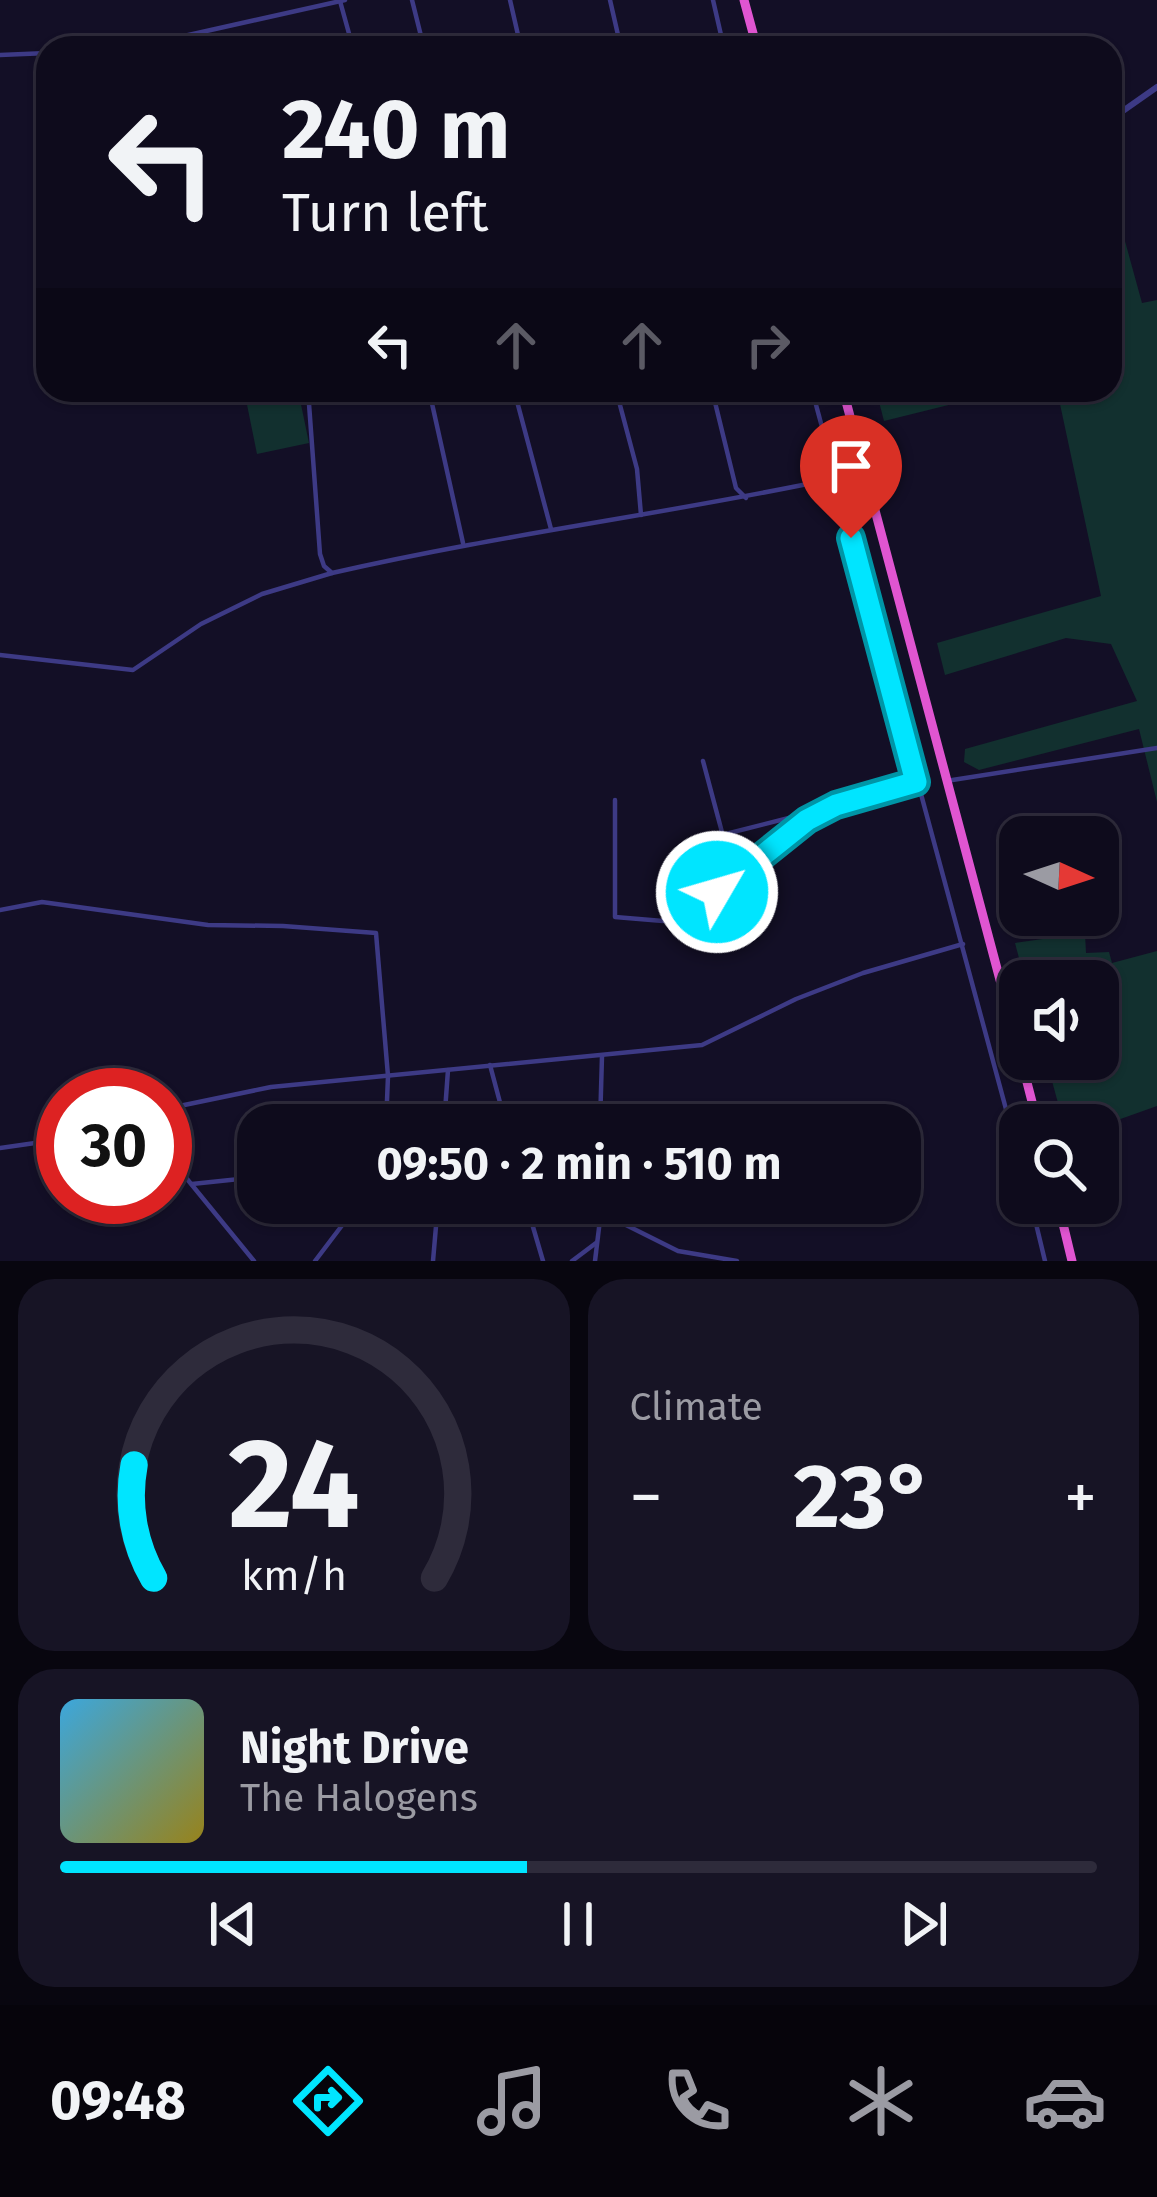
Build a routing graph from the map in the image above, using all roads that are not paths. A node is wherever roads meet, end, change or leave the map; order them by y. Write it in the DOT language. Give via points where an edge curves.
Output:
graph roads {
  1 [pos="412,0"];
  2 [pos="510,0"];
  3 [pos="610,0"];
  4 [pos="713,0"];
  5 [pos="744,0"];
  6 [pos="342,1"];
  7 [pos="184,36"];
  8 [pos="350,36"];
  9 [pos="421,36"];
  10 [pos="518,36"];
  11 [pos="618,36"];
  12 [pos="721,36"];
  13 [pos="754,36"];
  14 [pos="36,54"];
  15 [pos="0,55"];
  16 [pos="1157,87"];
  17 [pos="1122,112"];
  18 [pos="309,402"];
  19 [pos="432,402"];
  20 [pos="517,402"];
  21 [pos="619,402"];
  22 [pos="715,402"];
  23 [pos="815,402"];
  24 [pos="847,402"];
  25 [pos="833,479"];
  26 [pos="746,498"];
  27 [pos="641,515"];
  28 [pos="551,530"];
  29 [pos="463,544"];
  30 [pos="332,572"];
  31 [pos="0,655"];
  32 [pos="1157,748"];
  33 [pos="703,761"];
  34 [pos="916,782"];
  35 [pos="946,782"];
  36 [pos="616,800"];
  37 [pos="836,805"];
  38 [pos="724,836"];
  39 [pos="694,842"];
  40 [pos="0,910"];
  41 [pos="963,944"];
  42 [pos="999,976"];
  43 [pos="602,1056"];
  44 [pos="490,1065"];
  45 [pos="448,1070"];
  46 [pos="388,1076"];
  47 [pos="192,1104"];
  48 [pos="387,1104"];
  49 [pos="446,1104"];
  50 [pos="500,1104"];
  51 [pos="601,1104"];
  52 [pos="1005,1104"];
  53 [pos="36,1143"];
  54 [pos="0,1148"];
  55 [pos="237,1179"];
  56 [pos="192,1184"];
  57 [pos="343,1224"];
  58 [pos="436,1224"];
  59 [pos="532,1224"];
  60 [pos="600,1224"];
  61 [pos="624,1224"];
  62 [pos="1035,1224"];
  63 [pos="1063,1224"];
  64 [pos="597,1242"];
  65 [pos="254,1261"];
  66 [pos="315,1261"];
  67 [pos="433,1261"];
  68 [pos="543,1261"];
  69 [pos="572,1261"];
  70 [pos="595,1261"];
  71 [pos="736,1261"];
  72 [pos="1045,1261"];
  73 [pos="1073,1261"];
  1 -- 9 [label="street"];
  2 -- 10 [label="street"];
  3 -- 11 [label="street"];
  4 -- 12 [label="street"];
  5 -- 13 [label="highway"];
  6 -- 7 [label="street"];
  6 -- 8 [label="street"];
  14 -- 15 [label="street"];
  16 -- 17 [label="street"];
  18 -- 30 [label="street" via="320,554"];
  19 -- 29 [label="street"];
  20 -- 28 [label="street"];
  21 -- 27 [label="street"];
  22 -- 26 [label="street" via="736,488"];
  23 -- 25 [label="street"];
  24 -- 35 [label="highway"];
  25 -- 26 [label="street"];
  25 -- 34 [label="street"];
  26 -- 27 [label="street"];
  27 -- 28 [label="street"];
  28 -- 29 [label="street"];
  29 -- 30 [label="street"];
  30 -- 31 [label="street" via="201,624 133,670"];
  32 -- 35 [label="street"];
  33 -- 38 [label="street"];
  34 -- 37 [label="street"];
  34 -- 41 [label="street"];
  35 -- 42 [label="highway"];
  36 -- 37 [label="street" via="615,917 663,921 686,914"];
  37 -- 38 [label="street"];
  38 -- 39 [label="street"];
  40 -- 46 [label="street" via="42,902 208,926 376,933"];
  41 -- 43 [label="street" via="862,973 702,1045"];
  41 -- 52 [label="street"];
  43 -- 44 [label="street"];
  43 -- 51 [label="street"];
  44 -- 45 [label="street"];
  44 -- 50 [label="street"];
  45 -- 46 [label="street"];
  45 -- 49 [label="street"];
  46 -- 47 [label="street"];
  46 -- 48 [label="street"];
  53 -- 54 [label="street"];
  55 -- 56 [label="street"];
  56 -- 65 [label="street"];
  57 -- 66 [label="street"];
  58 -- 67 [label="street"];
  59 -- 68 [label="street"];
  60 -- 64 [label="street"];
  61 -- 71 [label="street" via="678,1251"];
  62 -- 72 [label="street"];
  63 -- 73 [label="highway"];
  64 -- 69 [label="street"];
  64 -- 70 [label="street"];
}
